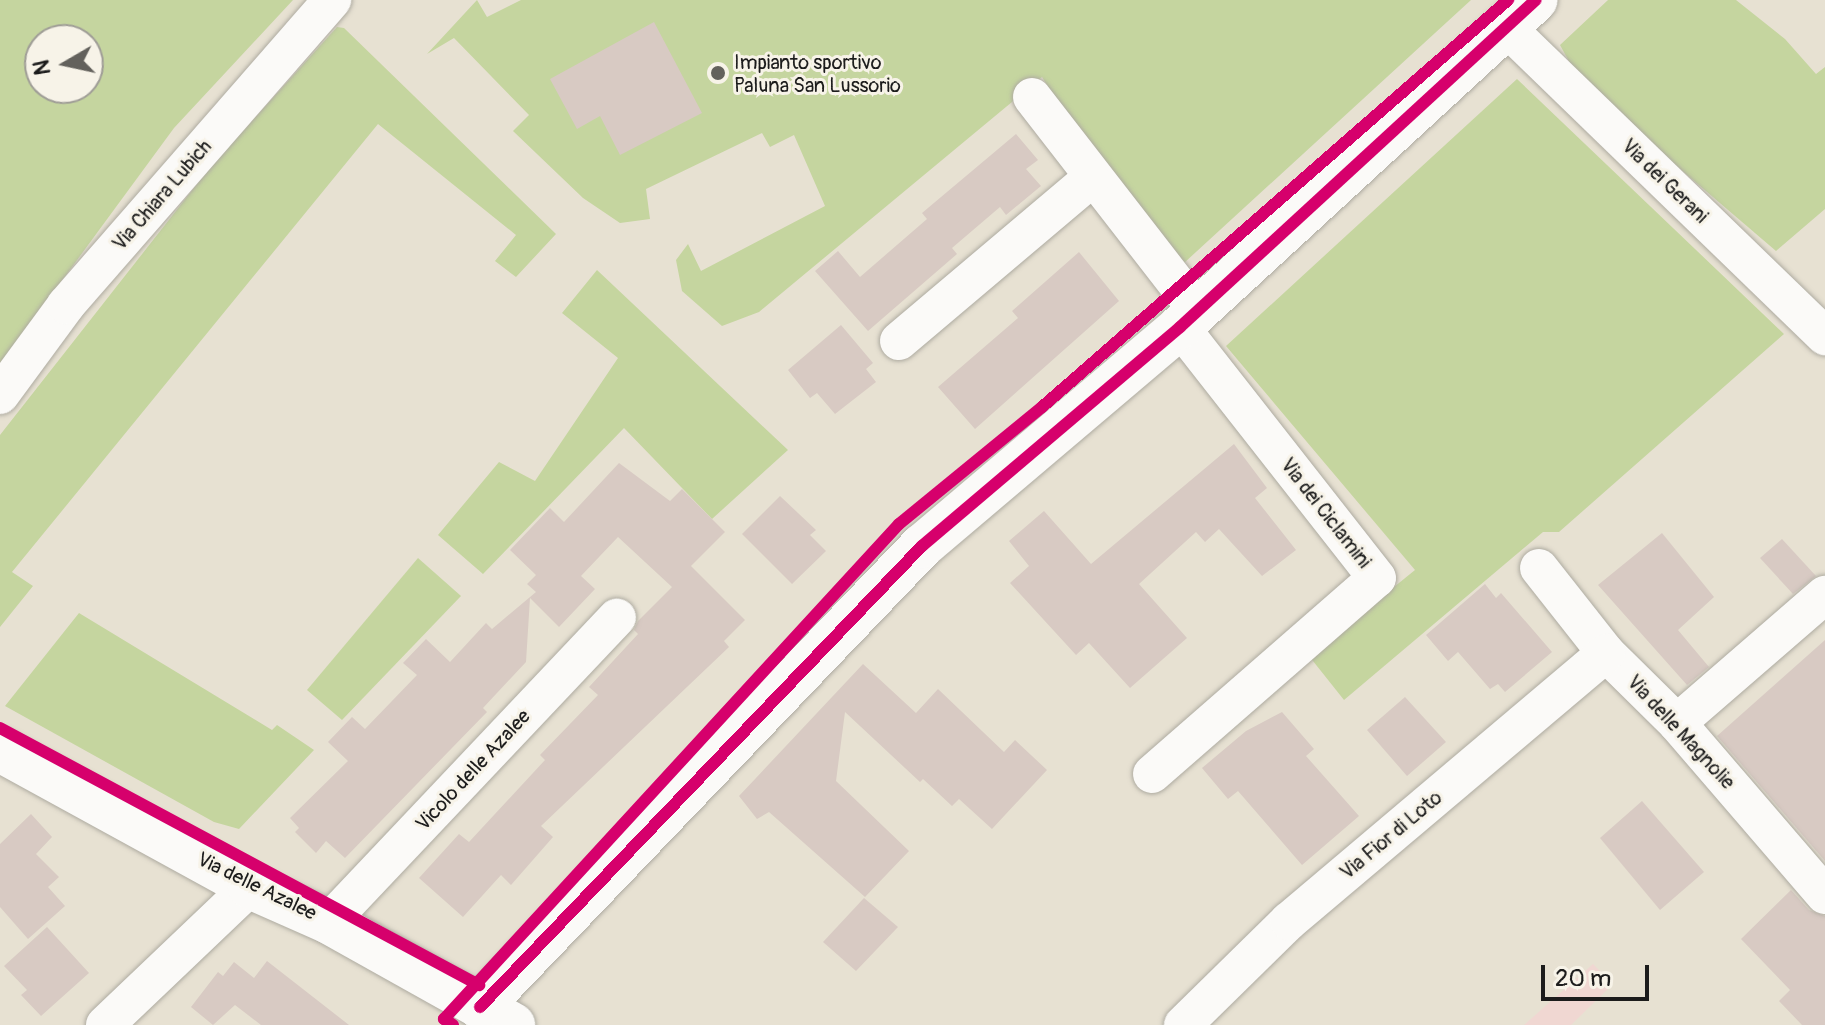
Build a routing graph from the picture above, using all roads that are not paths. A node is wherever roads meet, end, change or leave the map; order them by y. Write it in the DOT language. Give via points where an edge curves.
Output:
graph roads {
  1 [pos="332,0"];
  2 [pos="1520,13"];
  3 [pos="1032,97"];
  4 [pos="1091,179"];
  5 [pos="1189,319"];
  6 [pos="1825,336"];
  7 [pos="899,341"];
  8 [pos="0,395"];
  9 [pos="1539,568"];
  10 [pos="1825,595"];
  11 [pos="617,617"];
  12 [pos="1606,653"];
  13 [pos="1677,723"];
  14 [pos="0,750"];
  15 [pos="1152,774"];
  16 [pos="250,887"];
  17 [pos="1825,895"];
  18 [pos="329,922"];
  19 [pos="496,1016"];
  20 [pos="105,1025"];
  21 [pos="1183,1025"];
  1 -- 8 [label="street, Via Chiara Lubich" via="66,305"];
  2 -- 5 [label="street"];
  2 -- 6 [label="street, Via dei Gerani"];
  3 -- 4 [label="street, Via dei Ciclamini"];
  4 -- 5 [label="street, Via dei Ciclamini"];
  4 -- 7 [label="street"];
  5 -- 15 [label="street, Via dei Ciclamini" via="1377,578"];
  5 -- 19 [label="street" via="922,546"];
  9 -- 12 [label="street, Via delle Magnolie"];
  10 -- 13 [label="street"];
  11 -- 18 [label="street, Vicolo delle Azalee"];
  12 -- 13 [label="street, Via delle Magnolie"];
  12 -- 21 [label="street, Via Fior di Loto" via="1289,921"];
  13 -- 17 [label="street, Via delle Magnolie"];
  14 -- 16 [label="street, Via delle Azalee"];
  16 -- 18 [label="street, Via delle Azalee"];
  16 -- 20 [label="street"];
  18 -- 19 [label="street, Via delle Azalee"];
}
